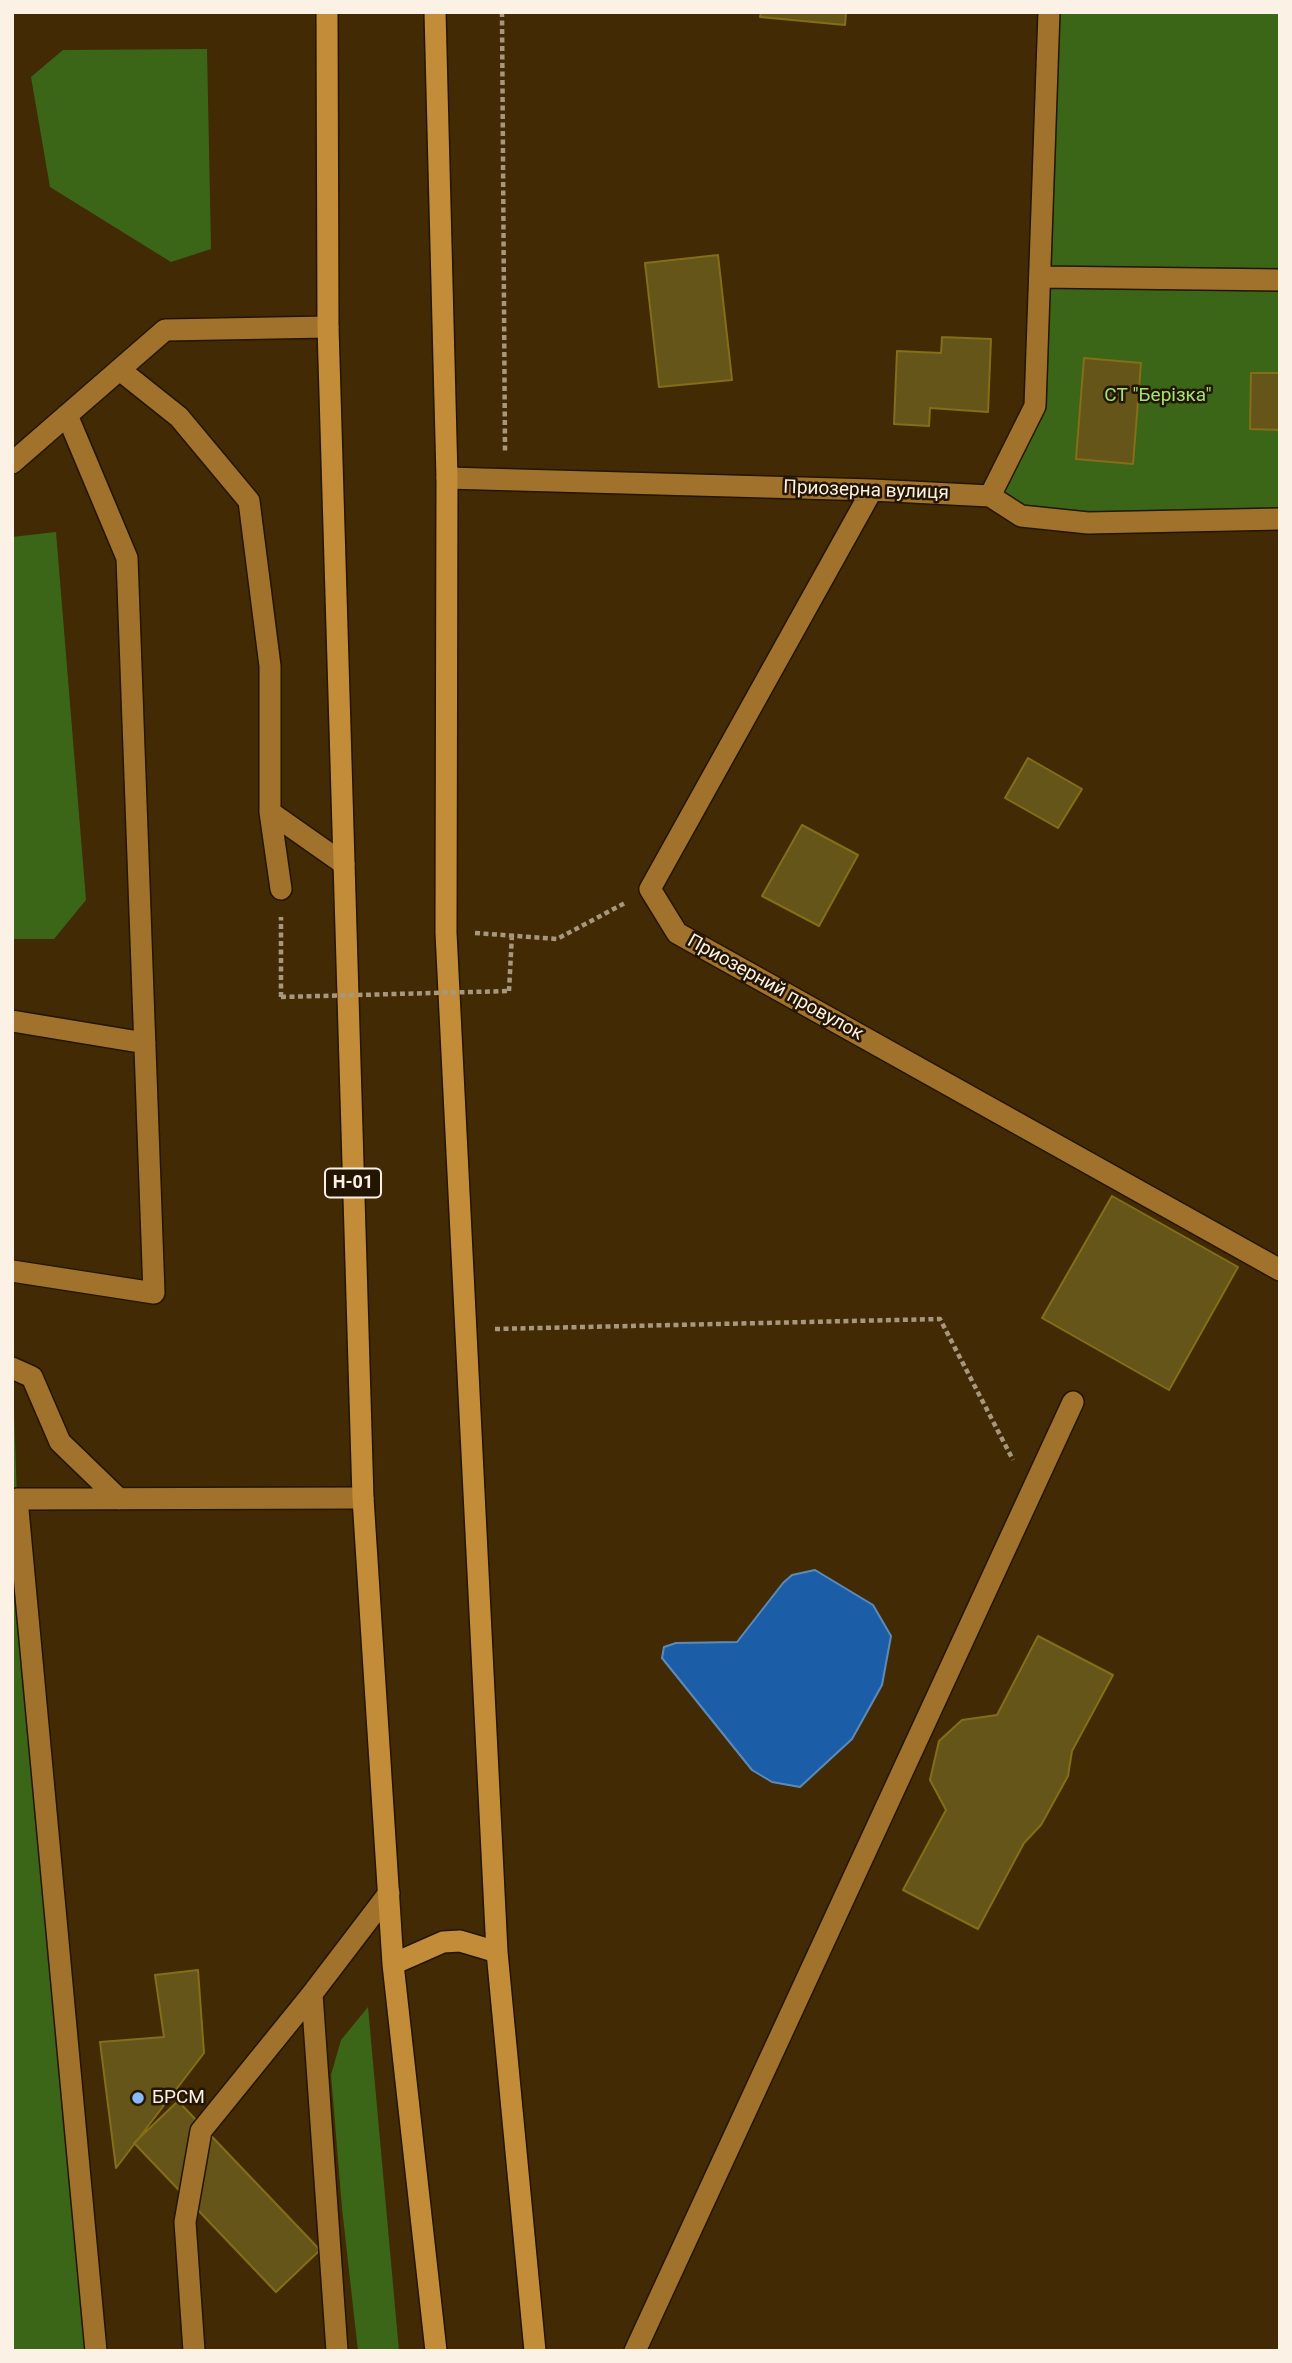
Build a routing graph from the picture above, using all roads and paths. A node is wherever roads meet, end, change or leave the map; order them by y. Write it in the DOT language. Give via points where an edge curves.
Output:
graph roads {
  1 [pos="327,12"];
  2 [pos="435,12"];
  3 [pos="502,12"];
  4 [pos="1049,12"];
  5 [pos="1040,277"];
  6 [pos="1280,280"];
  7 [pos="328,327"];
  8 [pos="120,370"];
  9 [pos="67,415"];
  10 [pos="12,463"];
  11 [pos="447,478"];
  12 [pos="505,480"];
  13 [pos="872,490"];
  14 [pos="990,496"];
  15 [pos="1280,519"];
  16 [pos="270,812"];
  17 [pos="344,864"];
  18 [pos="281,888"];
  19 [pos="650,889"];
  20 [pos="446,933"];
  21 [pos="512,934"];
  22 [pos="12,1021"];
  23 [pos="145,1044"];
  24 [pos="1280,1270"];
  25 [pos="12,1271"];
  26 [pos="466,1330"];
  27 [pos="12,1368"];
  28 [pos="1073,1402"];
  29 [pos="1031,1495"];
  30 [pos="363,1498"];
  31 [pos="119,1499"];
  32 [pos="389,1893"];
  33 [pos="497,1952"];
  34 [pos="393,1964"];
  35 [pos="312,1994"];
  36 [pos="96,2351"];
  37 [pos="194,2351"];
  38 [pos="337,2351"];
  39 [pos="436,2351"];
  40 [pos="535,2351"];
  41 [pos="635,2351"];
  1 -- 7 [label="main road, Н-01"];
  2 -- 11 [label="main road"];
  3 -- 12 [label="path"];
  4 -- 5 [label="street"];
  5 -- 6 [label="street"];
  5 -- 14 [label="street" via="1035,406"];
  7 -- 8 [label="street" via="165,330"];
  7 -- 17 [label="main road, Н-01"];
  8 -- 9 [label="street"];
  8 -- 16 [label="street" via="179,417 249,501 270,666"];
  9 -- 10 [label="street"];
  9 -- 23 [label="street" via="127,558"];
  11 -- 12 [label="street, Приозерна вулиця"];
  11 -- 20 [label="main road"];
  12 -- 13 [label="street, Приозерна вулиця"];
  13 -- 14 [label="street, Приозерна вулиця"];
  13 -- 19 [label="street"];
  14 -- 15 [label="street, Приозерна вулиця" via="1021,516 1087,523"];
  16 -- 17 [label="street"];
  16 -- 18 [label="street"];
  17 -- 30 [label="main road, Н-01"];
  18 -- 21 [label="path, bridge" via="281,997 509,991"];
  19 -- 21 [label="path" via="557,939"];
  19 -- 24 [label="street, Приозерний провулок" via="677,933"];
  20 -- 21 [label="path"];
  20 -- 26 [label="main road"];
  22 -- 23 [label="street"];
  23 -- 25 [label="street" via="154,1293"];
  26 -- 29 [label="path" via="940,1319"];
  26 -- 33 [label="main road"];
  27 -- 31 [label="street" via="32,1377 60,1442"];
  28 -- 29 [label="street"];
  29 -- 41 [label="street"];
  30 -- 31 [label="street"];
  30 -- 32 [label="main road, Н-01"];
  31 -- 36 [label="street" via="17,1499"];
  32 -- 34 [label="main road, Н-01"];
  32 -- 35 [label="street"];
  33 -- 34 [label="main road" via="460,1941 443,1942"];
  33 -- 40 [label="main road"];
  34 -- 39 [label="main road, Н-01"];
  35 -- 37 [label="street" via="201,2131 185,2222"];
  35 -- 38 [label="street"];
}
